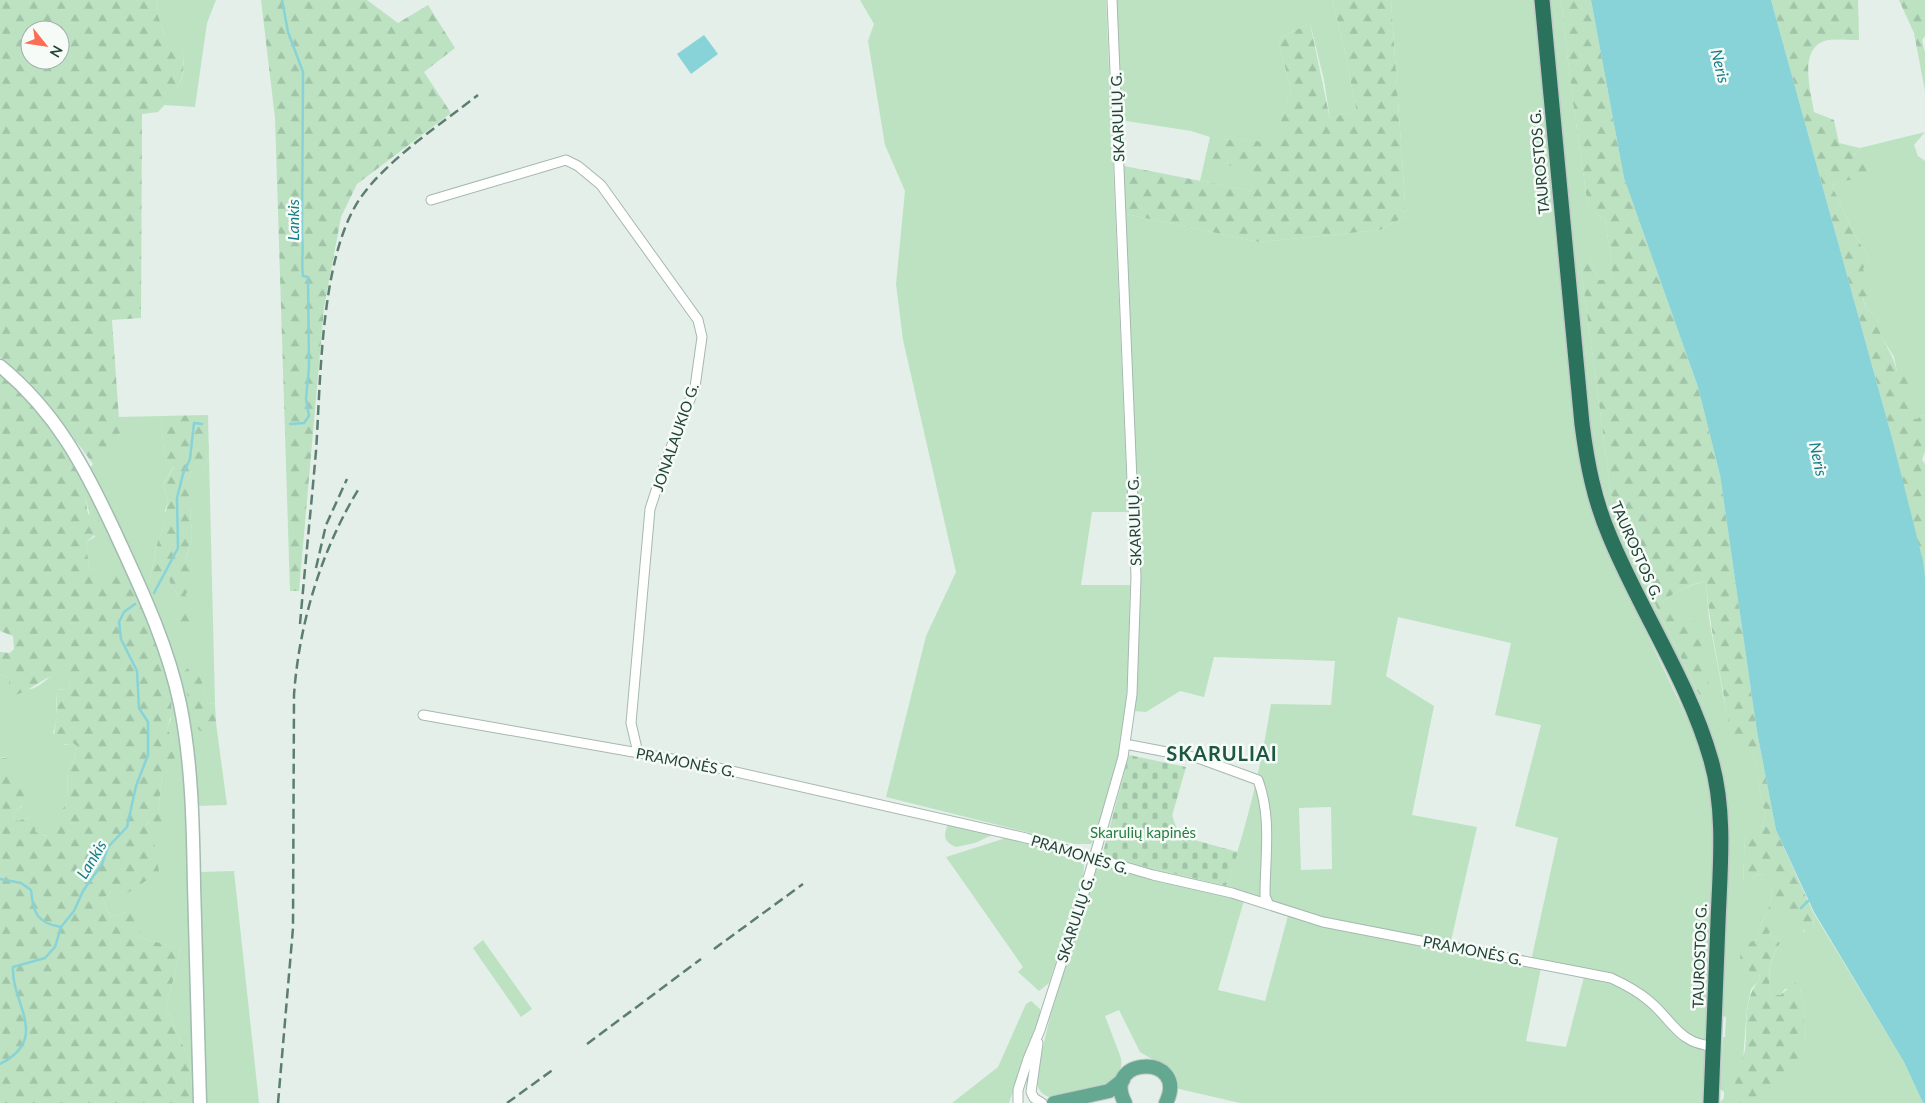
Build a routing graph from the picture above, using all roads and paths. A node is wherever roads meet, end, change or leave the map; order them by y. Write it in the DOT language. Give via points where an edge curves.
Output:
graph roads {
  1 [pos="1112,0"];
  2 [pos="1542,0"];
  3 [pos="431,200"];
  4 [pos="0,366"];
  5 [pos="423,715"];
  6 [pos="1125,744"];
  7 [pos="638,753"];
  8 [pos="1094,859"];
  9 [pos="1268,903"];
  10 [pos="1040,1030"];
  11 [pos="1713,1046"];
  12 [pos="1123,1080"];
  13 [pos="200,1103"];
  14 [pos="1018,1103"];
  15 [pos="1042,1103"];
  16 [pos="1054,1103"];
  17 [pos="1097,1103"];
  18 [pos="1124,1103"];
  19 [pos="1166,1103"];
  20 [pos="1711,1103"];
  1 -- 6 [label="street, SKARULIŲ G." via="1136,577 1132,694"];
  2 -- 11 [label="highway, TAUROSTOS G." via="1582,424 1591,480 1610,537 1692,707 1712,761 1716,784 1720,868"];
  3 -- 7 [label="street, JONALAUKIO G." via="566,160 601,186 698,320 702,337 695,387 650,509 631,723"];
  4 -- 13 [label="main road" via="39,403 82,465 154,617 173,676 188,755 192,807"];
  5 -- 7 [label="street, PRAMONĖS G."];
  6 -- 8 [label="street, SKARULIŲ G."];
  6 -- 9 [label="street" via="1198,758 1258,780 1266,800 1268,824 1265,896"];
  7 -- 8 [label="street, PRAMONĖS G." via="956,821"];
  8 -- 9 [label="street, PRAMONĖS G."];
  8 -- 10 [label="street, SKARULIŲ G."];
  9 -- 11 [label="street, PRAMONĖS G." via="1323,922 1611,978 1650,1001 1682,1035 1696,1044"];
  10 -- 14 [label="street, SKARULIŲ G." via="1018,1090"];
  10 -- 15 [label="street, SKARULIŲ G." via="1031,1084 1034,1098"];
  11 -- 20 [label="highway, TAUROSTOS G."];
  12 -- 16 [label="main road" via="1109,1091"];
  12 -- 18 [label="main road" via="1121,1093"];
  12 -- 19 [label="main road" via="1136,1067 1156,1068 1169,1083"];
  17 -- 18 [label="main road" via="1111,1100"];
}
